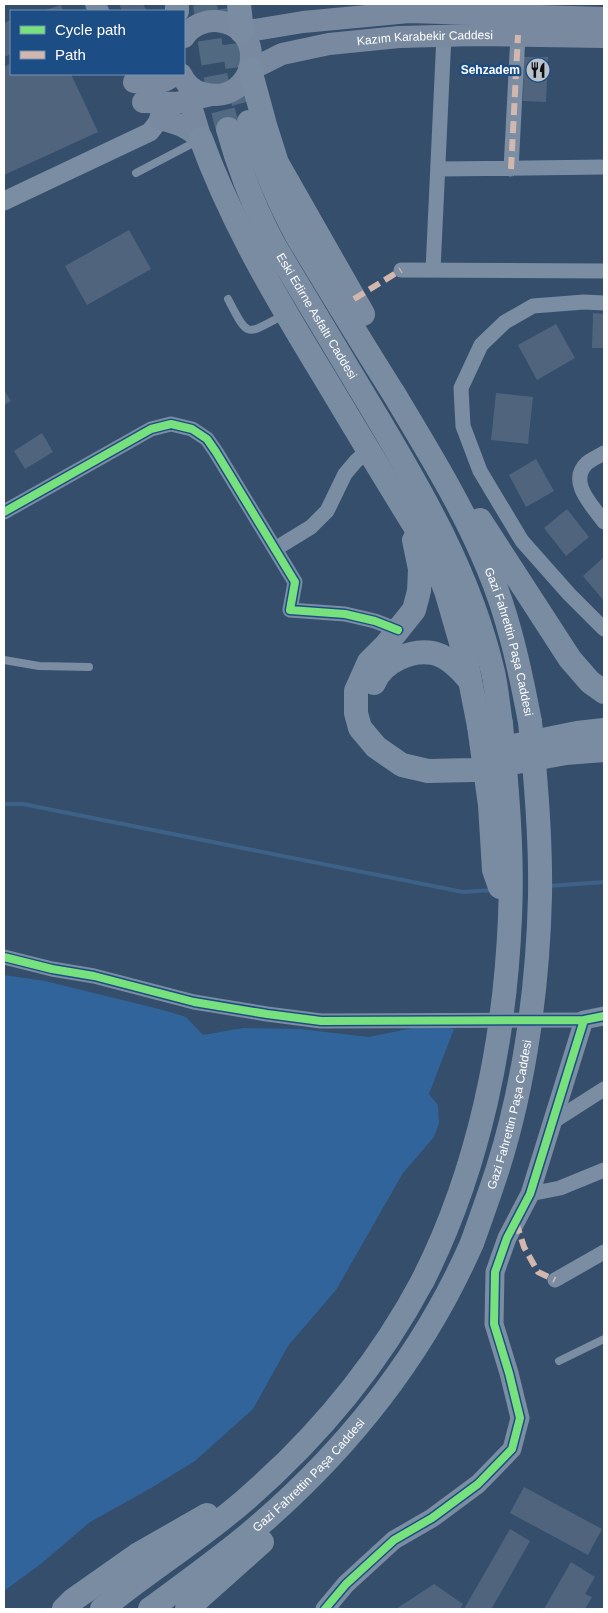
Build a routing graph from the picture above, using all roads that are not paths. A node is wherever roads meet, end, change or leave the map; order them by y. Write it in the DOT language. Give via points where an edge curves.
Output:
graph roads {
  1 [pos="239,4"];
  2 [pos="604,18"];
  3 [pos="466,20"];
  4 [pos="242,32"];
  5 [pos="518,35"];
  6 [pos="185,37"];
  7 [pos="604,37"];
  8 [pos="250,70"];
  9 [pos="136,86"];
  10 [pos="189,86"];
  11 [pos="160,119"];
  12 [pos="201,140"];
  13 [pos="604,167"];
  14 [pos="438,169"];
  15 [pos="511,169"];
  16 [pos="136,173"];
  17 [pos="4,200"];
  18 [pos="401,270"];
  19 [pos="434,270"];
  20 [pos="604,271"];
  21 [pos="228,299"];
  22 [pos="604,302"];
  23 [pos="286,314"];
  24 [pos="413,425"];
  25 [pos="369,450"];
  26 [pos="604,453"];
  27 [pos="443,476"];
  28 [pos="422,494"];
  29 [pos="4,512"];
  30 [pos="406,512"];
  31 [pos="604,522"];
  32 [pos="275,549"];
  33 [pos="604,629"];
  34 [pos="398,630"];
  35 [pos="4,660"];
  36 [pos="89,667"];
  37 [pos="470,681"];
  38 [pos="604,692"];
  39 [pos="490,725"];
  40 [pos="604,730"];
  41 [pos="604,750"];
  42 [pos="4,957"];
  43 [pos="604,1016"];
  44 [pos="584,1020"];
  45 [pos="604,1089"];
  46 [pos="554,1122"];
  47 [pos="604,1170"];
  48 [pos="530,1194"];
  49 [pos="604,1252"];
  50 [pos="556,1280"];
  51 [pos="604,1339"];
  52 [pos="559,1361"];
  53 [pos="335,1452"];
  54 [pos="267,1480"];
  55 [pos="64,1609"];
  56 [pos="102,1609"];
  57 [pos="150,1609"];
  58 [pos="187,1609"];
  59 [pos="325,1609"];
  1 -- 4 [label="highway"];
  2 -- 3 [label="main road, Kazım Karabekir Caddesi"];
  3 -- 4 [label="main road, Kazım Karabekir Caddesi" via="410,12 303,22"];
  3 -- 5 [label="main road, Kazım Karabekir Caddesi"];
  3 -- 8 [label="main road, Kazım Karabekir Caddesi" via="399,37 329,44 282,54"];
  3 -- 14 [label="street"];
  4 -- 6 [label="main road" via="228,24 213,21 193,27"];
  4 -- 8 [label="main road" via="251,50"];
  5 -- 7 [label="main road, Kazım Karabekir Caddesi"];
  5 -- 15 [label="street"];
  8 -- 10 [label="main road" via="244,81 224,94"];
  8 -- 24 [label="highway" via="277,163 384,351"];
  9 -- 10 [label="main road" via="170,78"];
  9 -- 10 [label="main road" via="177,103"];
  9 -- 11 [label="main road"];
  10 -- 12 [label="main road"];
  11 -- 12 [label="main road" via="188,128"];
  11 -- 17 [label="street" via="150,132"];
  12 -- 16 [label="lane"];
  12 -- 23 [label="highway" via="230,209"];
  13 -- 15 [label="street"];
  14 -- 15 [label="street"];
  14 -- 19 [label="street"];
  18 -- 19 [label="street"];
  19 -- 20 [label="street"];
  21 -- 23 [label="lane" via="248,330"];
  22 -- 33 [label="street" via="534,306 505,322 480,345 461,388 463,426 480,471 522,541"];
  23 -- 25 [label="highway"];
  24 -- 27 [label="highway, Eski Edirne Asfaltı Caddesi"];
  24 -- 28 [label="highway, Eski Edirne Asfaltı Caddesi" via="288,221 264,167 238,125 245,182 257,213"];
  25 -- 30 [label="highway"];
  25 -- 32 [label="street" via="345,474 327,511 311,527"];
  26 -- 31 [label="street" via="588,462 580,474 580,482 584,495"];
  27 -- 38 [label="highway" via="476,513 570,659 590,682"];
  27 -- 53 [label="highway, Gazi Fahrettin Paşa Caddesi, bridge" via="492,578 522,679 530,722 537,808 538,943 526,1046 508,1133 472,1243 450,1291 418,1345 385,1392"];
  28 -- 39 [label="highway, Gazi Fahrettin Paşa Caddesi" via="449,547 493,673"];
  29 -- 32 [label="street" via="151,430 171,424 192,429 207,438"];
  30 -- 34 [label="highway" via="420,569 419,591 414,610"];
  30 -- 37 [label="highway" via="429,549 446,591"];
  32 -- 34 [label="street" via="295,582 290,610 345,614"];
  34 -- 41 [label="highway" via="369,662 356,691 356,713 360,728 376,747 402,765 428,771 473,770 566,753"];
  35 -- 36 [label="lane" via="39,666"];
  37 -- 39 [label="highway"];
  37 -- 40 [label="highway" via="458,668 434,653 406,655 378,674 370,696 371,715 381,734 392,744 407,751 447,757"];
  39 -- 54 [label="highway, Gazi Fahrettin Paşa Caddesi, bridge" via="509,823 508,959 494,1058 478,1134 460,1197 423,1280 383,1347 342,1402 288,1462"];
  42 -- 44 [label="street" via="194,1002 321,1021"];
  43 -- 44 [label="street"];
  44 -- 46 [label="street"];
  45 -- 46 [label="street"];
  46 -- 48 [label="street"];
  47 -- 48 [label="street" via="560,1188"];
  48 -- 59 [label="street" via="507,1238 495,1272 494,1324 520,1418 512,1449 478,1484 432,1518 394,1540 346,1584"];
  49 -- 50 [label="street"];
  51 -- 52 [label="lane"];
  53 -- 57 [label="highway, Gazi Fahrettin Paşa Caddesi" via="255,1529"];
  53 -- 58 [label="highway" via="304,1500 266,1539"];
  54 -- 55 [label="highway" via="137,1554"];
  54 -- 56 [label="highway, Gazi Fahrettin Paşa Caddesi" via="210,1528"];
}
